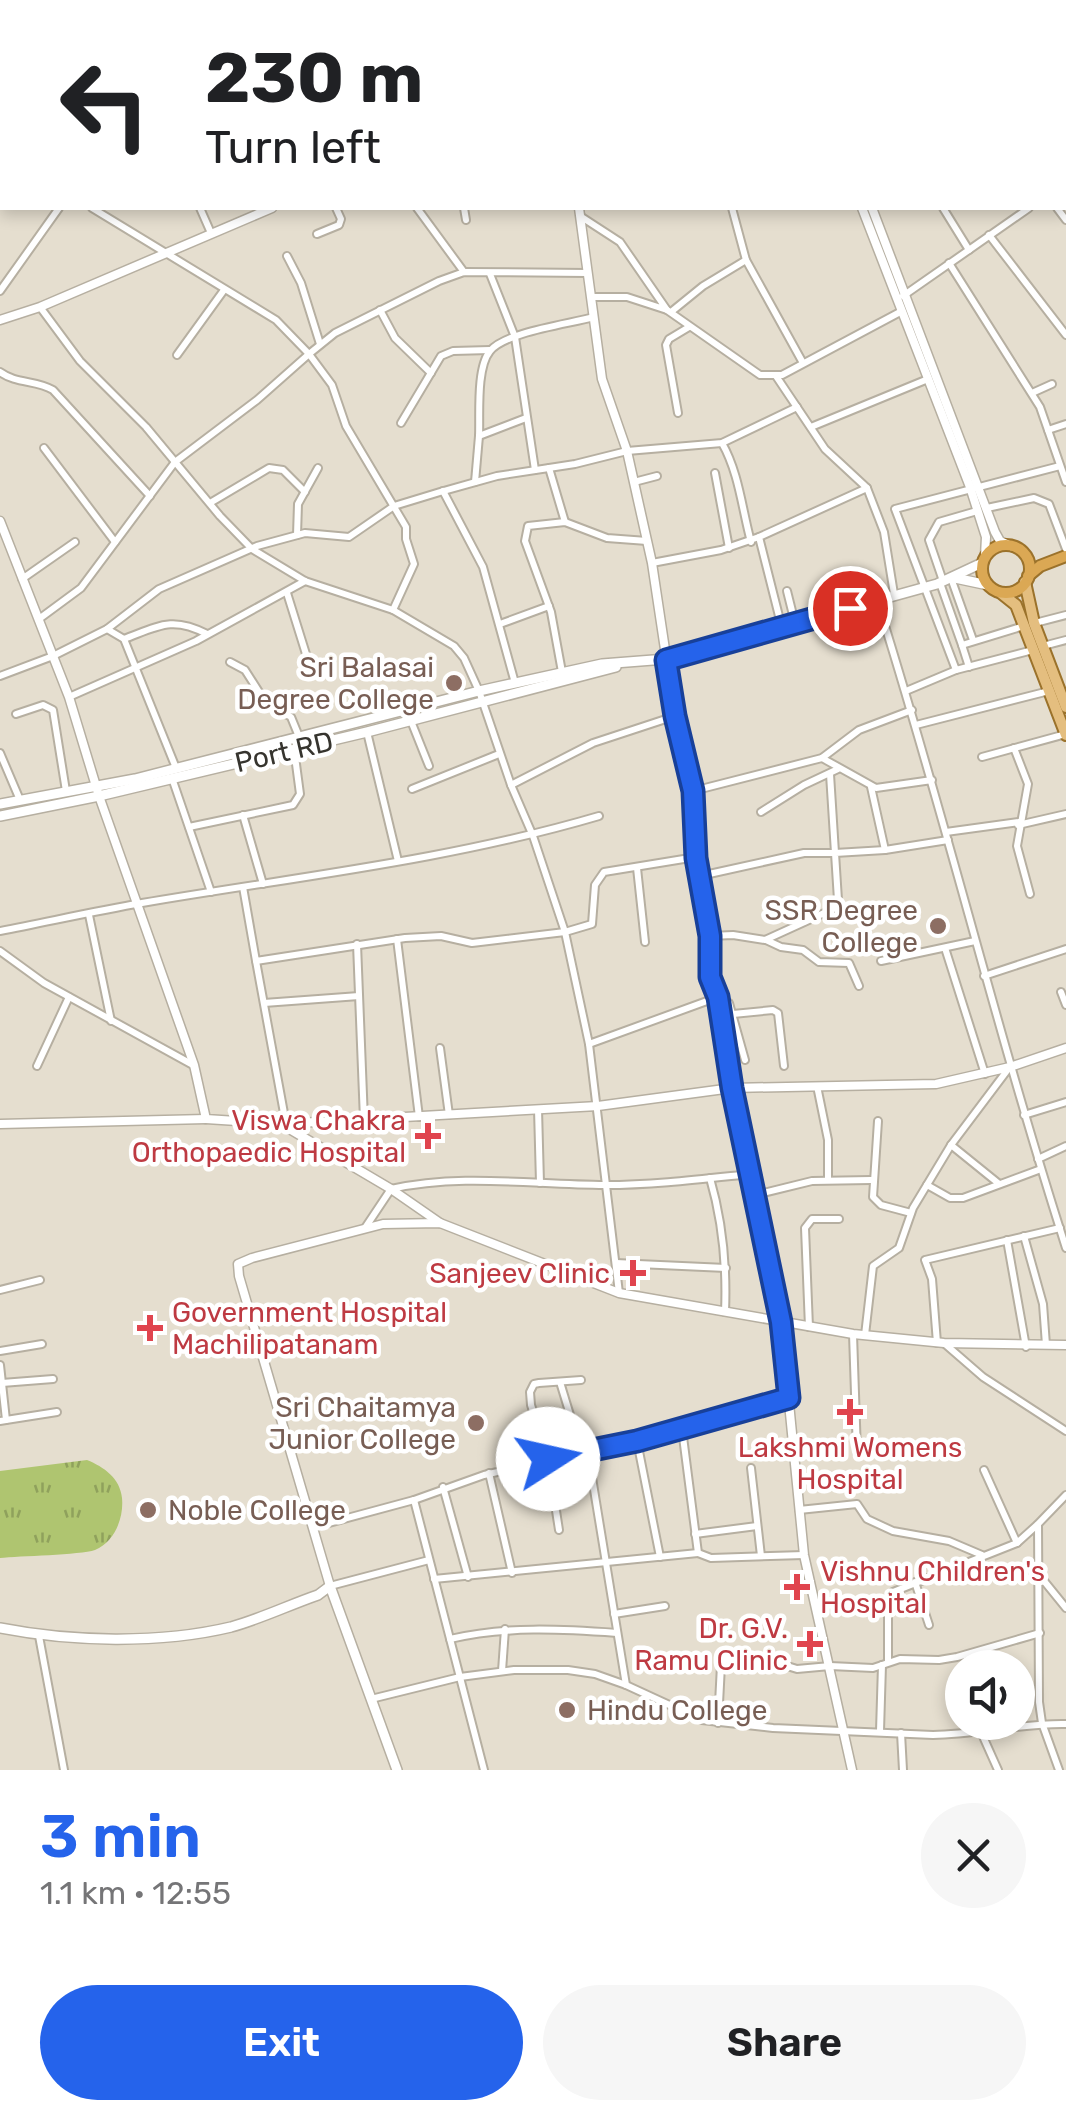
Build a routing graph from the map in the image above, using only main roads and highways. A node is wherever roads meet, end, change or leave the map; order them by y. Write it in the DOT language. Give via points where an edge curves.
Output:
graph roads {
  1 [pos="1066,552"];
  2 [pos="1027,558"];
  3 [pos="984,560"];
  4 [pos="1049,562"];
  5 [pos="1027,579"];
  6 [pos="946,580"];
  7 [pos="988,586"];
  8 [pos="1001,592"];
  9 [pos="1029,624"];
  10 [pos="623,664"];
  11 [pos="1058,688"];
  12 [pos="481,697"];
  13 [pos="1066,706"];
  14 [pos="1066,734"];
  15 [pos="174,774"];
  16 [pos="98,792"];
  17 [pos="0,804"];
  18 [pos="0,816"];
  19 [pos="0,1628"];
  20 [pos="397,1770"];
  1 -- 4 [label="highway"];
  2 -- 3 [label="highway" via="1011,546 996,547"];
  2 -- 4 [label="highway"];
  2 -- 5 [label="highway"];
  3 -- 6 [label="main road"];
  3 -- 7 [label="highway"];
  4 -- 5 [label="highway"];
  5 -- 8 [label="highway" via="1015,591"];
  5 -- 9 [label="main road"];
  6 -- 7 [label="main road"];
  6 -- 10 [label="main road" via="666,660"];
  7 -- 8 [label="highway"];
  8 -- 9 [label="main road"];
  9 -- 11 [label="main road"];
  10 -- 12 [label="main road, Port RD"];
  10 -- 12 [label="main road" via="562,672"];
  11 -- 13 [label="main road"];
  11 -- 14 [label="main road"];
  12 -- 15 [label="main road"];
  12 -- 15 [label="main road, Port RD" via="368,732"];
  15 -- 16 [label="main road, Port RD"];
  16 -- 17 [label="main road"];
  16 -- 18 [label="main road, Port RD"];
  19 -- 20 [label="main road" via="39,1636 148,1637 232,1626 330,1586 377,1697"];
}
